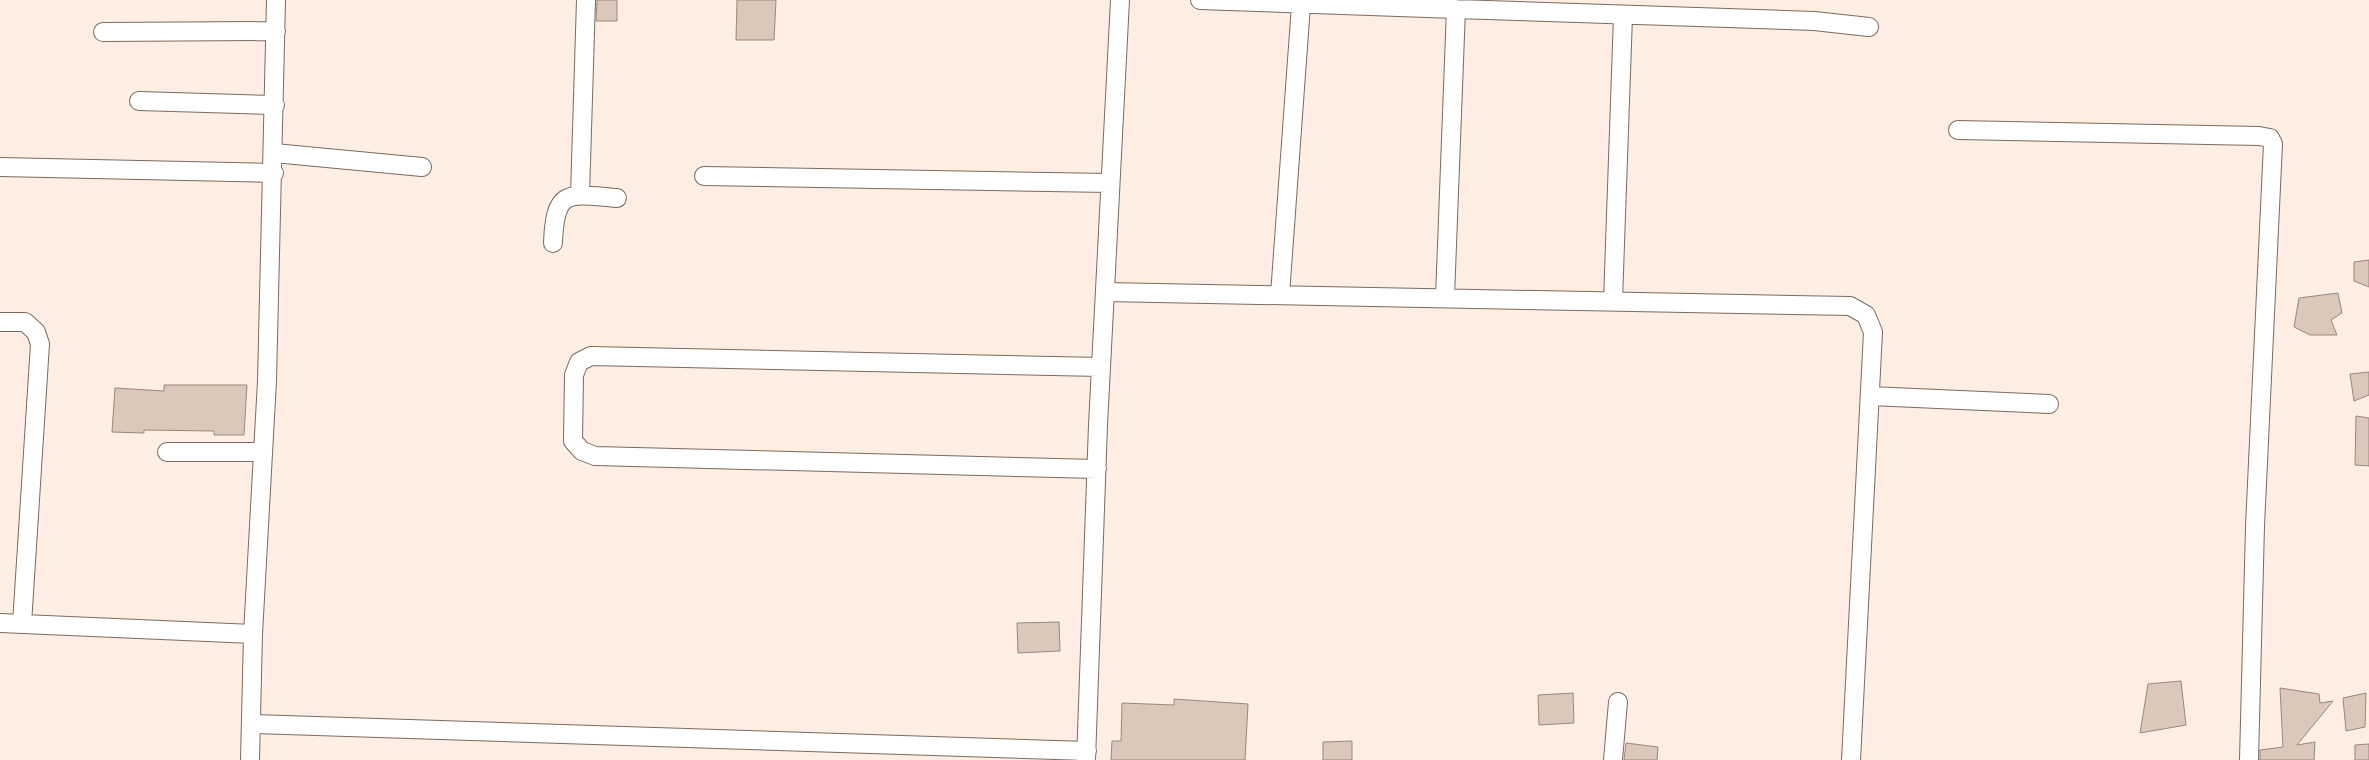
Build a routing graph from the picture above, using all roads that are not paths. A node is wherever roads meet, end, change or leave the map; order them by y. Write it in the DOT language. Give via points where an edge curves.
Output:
graph roads {
  1 [pos="276,0"];
  2 [pos="586,0"];
  3 [pos="1120,0"];
  4 [pos="1200,0"];
  5 [pos="1301,5"];
  6 [pos="1456,9"];
  7 [pos="1623,16"];
  8 [pos="1869,27"];
  9 [pos="276,31"];
  10 [pos="103,32"];
  11 [pos="139,101"];
  12 [pos="274,105"];
  13 [pos="1958,130"];
  14 [pos="274,153"];
  15 [pos="0,167"];
  16 [pos="422,167"];
  17 [pos="274,173"];
  18 [pos="704,176"];
  19 [pos="1110,183"];
  20 [pos="580,195"];
  21 [pos="617,198"];
  22 [pos="553,243"];
  23 [pos="1105,292"];
  24 [pos="1280,295"];
  25 [pos="1446,297"];
  26 [pos="1613,301"];
  27 [pos="0,322"];
  28 [pos="1102,367"];
  29 [pos="1870,396"];
  30 [pos="2049,404"];
  31 [pos="167,452"];
  32 [pos="263,452"];
  33 [pos="1098,469"];
  34 [pos="0,624"];
  35 [pos="22,624"];
  36 [pos="253,634"];
  37 [pos="1618,702"];
  38 [pos="251,724"];
  39 [pos="1086,755"];
  40 [pos="250,760"];
  41 [pos="1613,760"];
  42 [pos="1851,760"];
  43 [pos="2249,760"];
  1 -- 9 [label="street"];
  2 -- 20 [label="street"];
  3 -- 19 [label="street"];
  4 -- 5 [label="street"];
  5 -- 6 [label="street"];
  5 -- 24 [label="street"];
  6 -- 7 [label="street"];
  6 -- 25 [label="street"];
  7 -- 8 [label="street" via="1814,21"];
  7 -- 26 [label="street"];
  9 -- 10 [label="street"];
  9 -- 12 [label="street"];
  11 -- 12 [label="street"];
  12 -- 14 [label="street"];
  13 -- 43 [label="street" via="2259,136 2270,138 2273,144 2255,526"];
  14 -- 16 [label="street"];
  14 -- 17 [label="street"];
  15 -- 17 [label="street"];
  17 -- 32 [label="street"];
  18 -- 19 [label="street"];
  19 -- 23 [label="street"];
  20 -- 21 [label="street"];
  20 -- 22 [label="street" via="568,197 559,205 554,216"];
  23 -- 24 [label="street"];
  23 -- 28 [label="street"];
  24 -- 25 [label="street"];
  25 -- 26 [label="street"];
  26 -- 29 [label="street" via="1850,306 1866,316 1873,332"];
  27 -- 35 [label="street" via="25,322 36,332 40,344"];
  28 -- 33 [label="street"];
  28 -- 33 [label="street" via="591,356 579,362 574,375 573,441 582,451 595,456"];
  29 -- 30 [label="street"];
  29 -- 42 [label="street"];
  31 -- 32 [label="street"];
  32 -- 36 [label="street"];
  33 -- 39 [label="street"];
  34 -- 35 [label="street"];
  35 -- 36 [label="street"];
  36 -- 38 [label="street"];
  37 -- 41 [label="street"];
  38 -- 39 [label="street"];
  38 -- 40 [label="street"];
}
